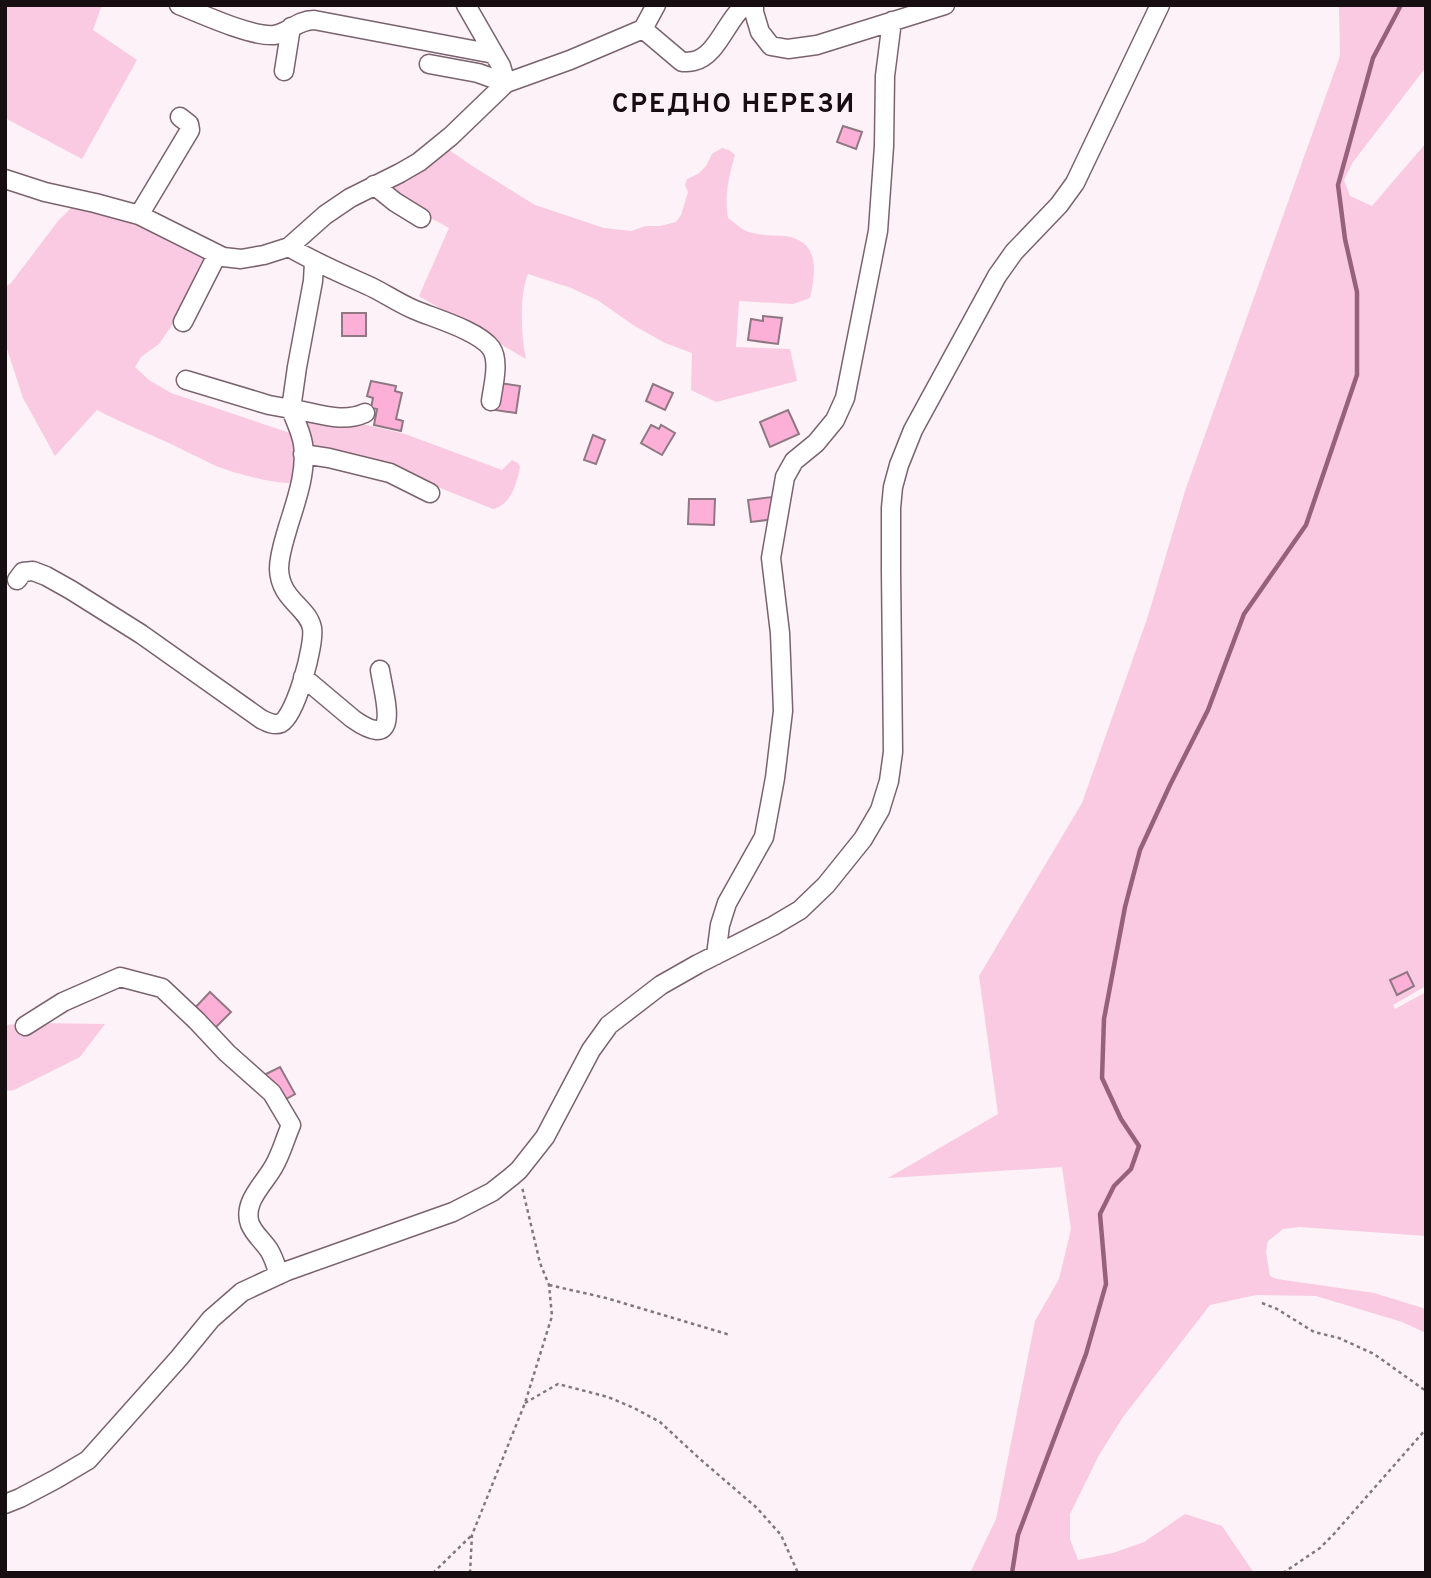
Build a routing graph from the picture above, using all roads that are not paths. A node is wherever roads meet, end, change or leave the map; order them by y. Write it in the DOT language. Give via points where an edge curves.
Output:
graph roads {
  1 [pos="179,5"];
  2 [pos="466,5"];
  3 [pos="656,5"];
  4 [pos="745,5"];
  5 [pos="754,5"];
  6 [pos="945,5"];
  7 [pos="1160,5"];
  8 [pos="892,21"];
  9 [pos="291,27"];
  10 [pos="643,29"];
  11 [pos="494,54"];
  12 [pos="429,64"];
  13 [pos="284,71"];
  14 [pos="506,83"];
  15 [pos="180,117"];
  16 [pos="5,179"];
  17 [pos="374,185"];
  18 [pos="139,215"];
  19 [pos="421,218"];
  20 [pos="289,247"];
  21 [pos="217,255"];
  22 [pos="314,262"];
  23 [pos="183,322"];
  24 [pos="186,380"];
  25 [pos="491,401"];
  26 [pos="291,409"];
  27 [pos="365,413"];
  28 [pos="303,454"];
  29 [pos="430,492"];
  30 [pos="16,580"];
  31 [pos="380,670"];
  32 [pos="303,677"];
  33 [pos="716,955"];
  34 [pos="25,1026"];
  35 [pos="279,1275"];
  36 [pos="5,1504"];
  1 -- 9 [label="street" via="261,34 277,34"];
  2 -- 11 [label="street"];
  3 -- 10 [label="street"];
  4 -- 10 [label="street" via="707,54 695,61 682,62"];
  5 -- 8 [label="street" via="761,32 771,46 788,49 817,45"];
  6 -- 8 [label="street"];
  7 -- 33 [label="street" via="1075,183 997,276 898,465 891,508 894,752 880,810 846,862 800,910"];
  8 -- 33 [label="street" via="878,231 845,398 835,420 794,461 785,477 771,558 783,711 764,837 727,903"];
  9 -- 11 [label="street" via="305,20 324,21"];
  9 -- 13 [label="street"];
  10 -- 14 [label="street"];
  11 -- 14 [label="street"];
  12 -- 14 [label="street"];
  14 -- 17 [label="street" via="437,148"];
  15 -- 18 [label="street" via="190,130"];
  16 -- 18 [label="street"];
  17 -- 19 [label="street"];
  17 -- 20 [label="street" via="325,215"];
  18 -- 21 [label="street"];
  20 -- 21 [label="street" via="248,258"];
  20 -- 22 [label="street"];
  21 -- 23 [label="street"];
  22 -- 25 [label="street" via="484,341 494,355"];
  22 -- 26 [label="street"];
  24 -- 26 [label="street"];
  26 -- 27 [label="street" via="343,418"];
  26 -- 28 [label="street"];
  28 -- 29 [label="street" via="390,473"];
  28 -- 32 [label="street" via="279,566 286,593 312,628"];
  30 -- 32 [label="street" via="23,572 33,571 71,590 269,723 281,723 291,713"];
  31 -- 32 [label="street" via="387,715 380,731 362,726"];
  33 -- 35 [label="street" via="661,985 608,1025 545,1137 519,1170 492,1192 453,1212"];
  34 -- 35 [label="street" via="63,1002 120,976 162,988 272,1093 290,1125 248,1212"];
  35 -- 36 [label="street" via="242,1292 211,1319 88,1460"];
}
